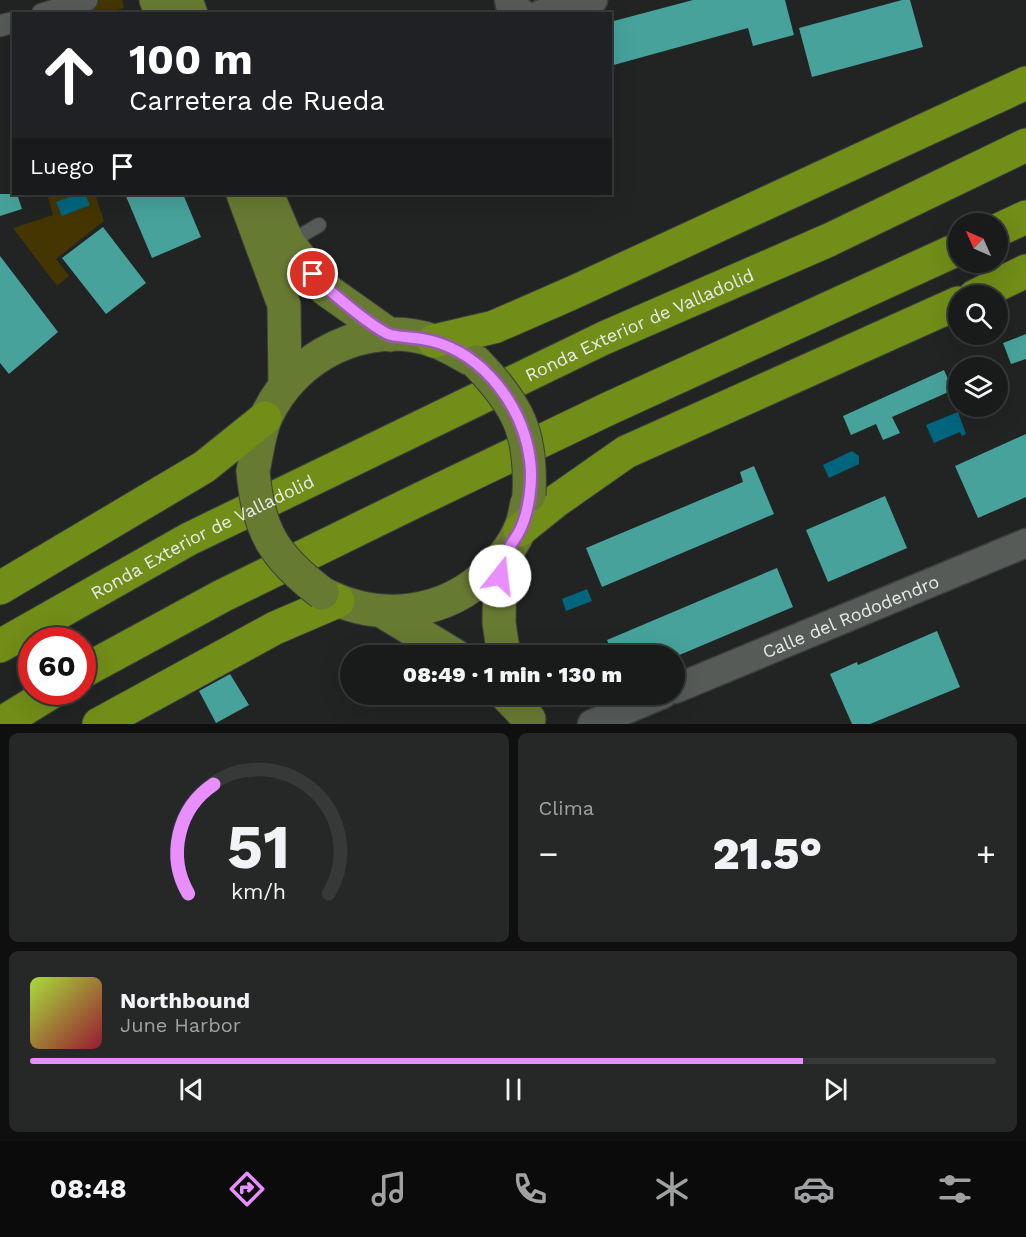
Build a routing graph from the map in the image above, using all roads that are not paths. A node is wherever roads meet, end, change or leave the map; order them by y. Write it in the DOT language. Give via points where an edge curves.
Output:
graph roads {
  1 [pos="87,0"];
  2 [pos="509,0"];
  3 [pos="593,0"];
  4 [pos="48,12"];
  5 [pos="520,12"];
  6 [pos="548,12"];
  7 [pos="1026,83"];
  8 [pos="1026,145"];
  9 [pos="243,195"];
  10 [pos="267,195"];
  11 [pos="1026,217"];
  12 [pos="319,225"];
  13 [pos="1008,225"];
  14 [pos="288,243"];
  15 [pos="948,254"];
  16 [pos="1026,271"];
  17 [pos="997,285"];
  18 [pos="948,307"];
  19 [pos="390,335"];
  20 [pos="434,341"];
  21 [pos="285,385"];
  22 [pos="265,418"];
  23 [pos="520,530"];
  24 [pos="1026,543"];
  25 [pos="500,560"];
  26 [pos="0,588"];
  27 [pos="330,597"];
  28 [pos="385,613"];
  29 [pos="438,645"];
  30 [pos="502,645"];
  31 [pos="0,646"];
  32 [pos="96,664"];
  33 [pos="685,685"];
  34 [pos="31,705"];
  35 [pos="637,705"];
  36 [pos="0,724"];
  37 [pos="99,724"];
  38 [pos="592,724"];
  1 -- 4 [label="street"];
  2 -- 5 [label="street"];
  3 -- 6 [label="street"];
  7 -- 20 [label="highway" via="562,298 494,327"];
  8 -- 31 [label="highway, Ronda Exterior de Valladolid" via="829,240 604,338 189,539"];
  9 -- 21 [label="main road" via="284,305"];
  10 -- 14 [label="main road"];
  11 -- 13 [label="highway"];
  12 -- 14 [label="lane"];
  14 -- 19 [label="main road" via="325,289"];
  15 -- 32 [label="highway" via="427,496 222,596"];
  16 -- 17 [label="highway"];
  18 -- 23 [label="highway" via="626,452"];
  19 -- 20 [label="main road"];
  19 -- 21 [label="main road" via="340,344 309,361"];
  20 -- 23 [label="main road, bridge" via="476,362 519,416 531,461 530,495"];
  21 -- 22 [label="main road"];
  22 -- 26 [label="highway" via="204,466"];
  22 -- 27 [label="main road, bridge" via="253,471 256,507 272,543 294,572"];
  23 -- 25 [label="main road"];
  24 -- 33 [label="street, Calle del Rododendro"];
  25 -- 28 [label="main road" via="474,587 435,607"];
  25 -- 30 [label="main road"];
  27 -- 28 [label="main road"];
  27 -- 37 [label="highway"];
  28 -- 29 [label="main road"];
  34 -- 36 [label="highway"];
  35 -- 38 [label="street"];
}
